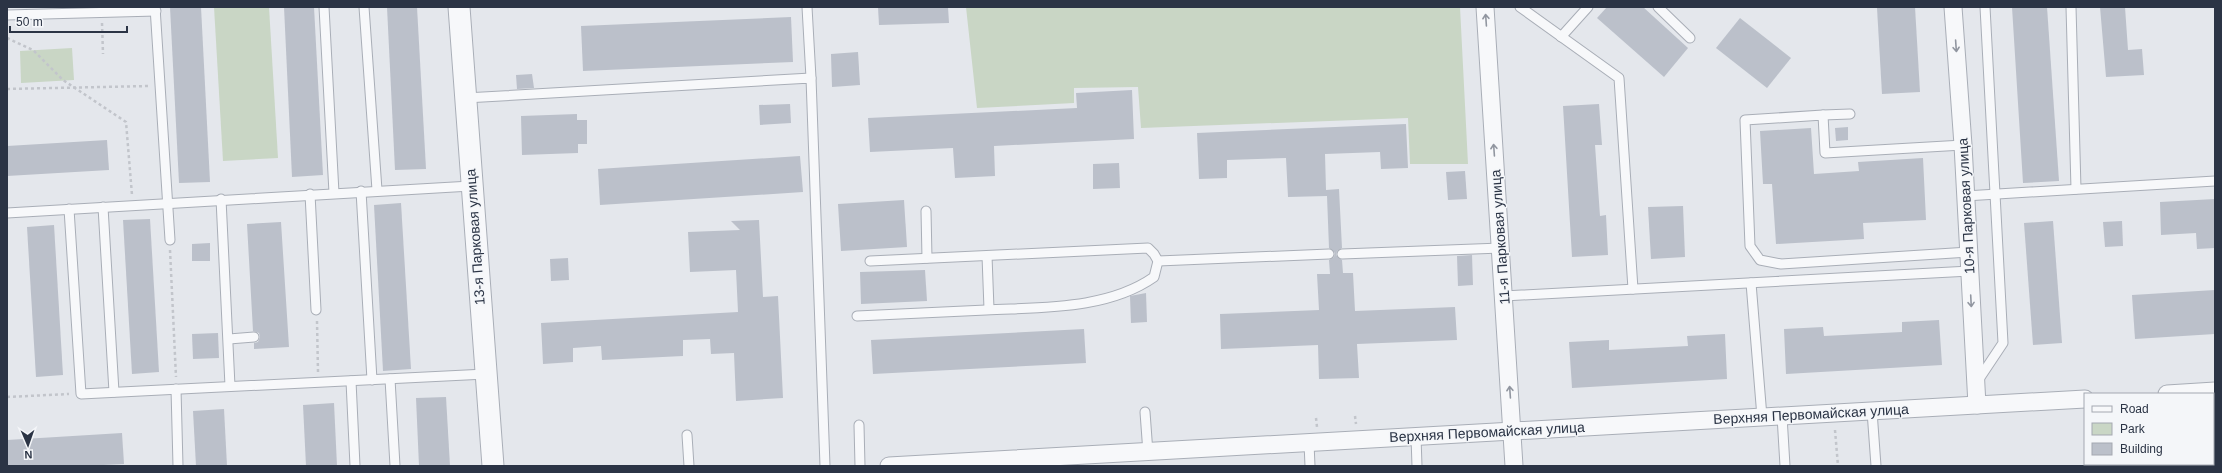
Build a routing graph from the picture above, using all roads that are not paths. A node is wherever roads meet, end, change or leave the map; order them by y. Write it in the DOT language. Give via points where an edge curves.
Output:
graph roads {
  1 [pos="324,7"];
  2 [pos="364,7"];
  3 [pos="459,7"];
  4 [pos="807,7"];
  5 [pos="1486,7"];
  6 [pos="1520,7"];
  7 [pos="1588,7"];
  8 [pos="1658,7"];
  9 [pos="1953,7"];
  10 [pos="1985,7"];
  11 [pos="2071,7"];
  12 [pos="156,9"];
  13 [pos="7,15"];
  14 [pos="1561,37"];
  15 [pos="1690,38"];
  16 [pos="810,78"];
  17 [pos="466,98"];
  18 [pos="1850,114"];
  19 [pos="1823,115"];
  20 [pos="1963,145"];
  21 [pos="2215,181"];
  22 [pos="471,186"];
  23 [pos="377,190"];
  24 [pos="2076,190"];
  25 [pos="361,191"];
  26 [pos="334,193"];
  27 [pos="310,194"];
  28 [pos="1994,194"];
  29 [pos="1966,196"];
  30 [pos="221,199"];
  31 [pos="167,202"];
  32 [pos="103,206"];
  33 [pos="69,209"];
  34 [pos="926,211"];
  35 [pos="7,213"];
  36 [pos="170,240"];
  37 [pos="1500,248"];
  38 [pos="1969,252"];
  39 [pos="1329,254"];
  40 [pos="1342,254"];
  41 [pos="987,256"];
  42 [pos="927,258"];
  43 [pos="870,261"];
  44 [pos="1158,261"];
  45 [pos="1970,271"];
  46 [pos="1751,283"];
  47 [pos="1634,288"];
  48 [pos="1504,296"];
  49 [pos="316,310"];
  50 [pos="989,310"];
  51 [pos="857,316"];
  52 [pos="254,337"];
  53 [pos="229,339"];
  54 [pos="486,374"];
  55 [pos="390,379"];
  56 [pos="372,380"];
  57 [pos="351,381"];
  58 [pos="1976,383"];
  59 [pos="230,386"];
  60 [pos="176,389"];
  61 [pos="2215,391"];
  62 [pos="114,392"];
  63 [pos="2187,393"];
  64 [pos="2084,399"];
  65 [pos="1977,405"];
  66 [pos="1872,411"];
  67 [pos="1145,412"];
  68 [pos="1782,416"];
  69 [pos="1762,417"];
  70 [pos="859,426"];
  71 [pos="1512,430"];
  72 [pos="687,435"];
  73 [pos="1416,437"];
  74 [pos="1309,443"];
  75 [pos="1148,453"];
  76 [pos="178,466"];
  77 [pos="355,466"];
  78 [pos="395,466"];
  79 [pos="493,466"];
  80 [pos="689,466"];
  81 [pos="825,466"];
  82 [pos="860,466"];
  83 [pos="897,466"];
  84 [pos="1310,466"];
  85 [pos="1417,466"];
  86 [pos="1514,466"];
  87 [pos="1785,466"];
  88 [pos="1876,466"];
  1 -- 26 [label="lane"];
  2 -- 23 [label="lane"];
  3 -- 17 [label="street, 13-я Парковая улица"];
  4 -- 16 [label="lane"];
  37 -- 5 [label="street, 11-я Парковая улица, one-way"];
  6 -- 14 [label="lane"];
  7 -- 14 [label="lane"];
  8 -- 15 [label="lane"];
  9 -- 20 [label="street, 10-я Парковая улица, one-way"];
  10 -- 28 [label="lane"];
  11 -- 24 [label="lane"];
  12 -- 13 [label="lane"];
  12 -- 31 [label="lane"];
  14 -- 47 [label="lane" via="1618,78"];
  16 -- 17 [label="lane"];
  16 -- 81 [label="lane"];
  17 -- 22 [label="street, 13-я Парковая улица"];
  18 -- 19 [label="lane"];
  19 -- 20 [label="lane" via="1825,153"];
  19 -- 38 [label="lane" via="1745,120 1750,246 1760,260 1780,264"];
  20 -- 29 [label="street, 10-я Парковая улица"];
  21 -- 24 [label="lane"];
  22 -- 23 [label="lane"];
  22 -- 54 [label="street, 13-я Парковая улица"];
  23 -- 25 [label="lane"];
  24 -- 28 [label="lane"];
  25 -- 26 [label="lane"];
  25 -- 56 [label="lane"];
  26 -- 27 [label="lane"];
  27 -- 30 [label="lane"];
  27 -- 49 [label="lane"];
  28 -- 29 [label="lane"];
  28 -- 58 [label="lane" via="2003,342"];
  29 -- 38 [label="street, 10-я Парковая улица"];
  30 -- 31 [label="lane"];
  30 -- 53 [label="lane"];
  31 -- 32 [label="lane"];
  31 -- 36 [label="lane"];
  32 -- 33 [label="lane"];
  32 -- 62 [label="lane"];
  33 -- 35 [label="lane"];
  33 -- 62 [label="lane" via="81,394"];
  34 -- 42 [label="lane"];
  37 -- 40 [label="lane"];
  37 -- 48 [label="street, 11-я Парковая улица"];
  38 -- 45 [label="street, 10-я Парковая улица"];
  39 -- 44 [label="lane"];
  41 -- 42 [label="lane"];
  41 -- 44 [label="lane" via="1148,248"];
  41 -- 50 [label="lane"];
  42 -- 43 [label="lane"];
  44 -- 50 [label="lane" via="1154,277 1139,287 1095,300 1058,306"];
  45 -- 46 [label="lane"];
  45 -- 58 [label="street, 10-я Парковая улица, one-way"];
  46 -- 47 [label="lane"];
  46 -- 69 [label="lane"];
  47 -- 48 [label="lane"];
  71 -- 48 [label="street, 11-я Парковая улица, one-way"];
  50 -- 51 [label="lane"];
  52 -- 53 [label="lane"];
  53 -- 59 [label="lane"];
  54 -- 55 [label="lane"];
  54 -- 79 [label="street, 13-я Парковая улица"];
  55 -- 56 [label="lane"];
  55 -- 78 [label="lane"];
  56 -- 57 [label="lane"];
  57 -- 59 [label="lane"];
  57 -- 77 [label="lane"];
  58 -- 65 [label="street, 10-я Парковая улица"];
  59 -- 60 [label="lane"];
  60 -- 62 [label="lane"];
  60 -- 76 [label="lane"];
  61 -- 63 [label="street"];
  64 -- 65 [label="street, Верхняя Первомайская улица"];
  65 -- 66 [label="street, Верхняя Первомайская улица"];
  66 -- 68 [label="street, Верхняя Первомайская улица"];
  66 -- 88 [label="lane"];
  67 -- 75 [label="lane"];
  68 -- 69 [label="street, Верхняя Первомайская улица"];
  68 -- 87 [label="lane"];
  69 -- 71 [label="street, Верхняя Первомайская улица"];
  70 -- 82 [label="lane"];
  71 -- 73 [label="street, Верхняя Первомайская улица"];
  71 -- 86 [label="street, 11-я Парковая улица"];
  72 -- 80 [label="lane"];
  73 -- 74 [label="street, Верхняя Первомайская улица"];
  73 -- 85 [label="lane"];
  74 -- 75 [label="street, Верхняя Первомайская улица"];
  74 -- 84 [label="lane"];
  75 -- 83 [label="street, Верхняя Первомайская улица"];
}
